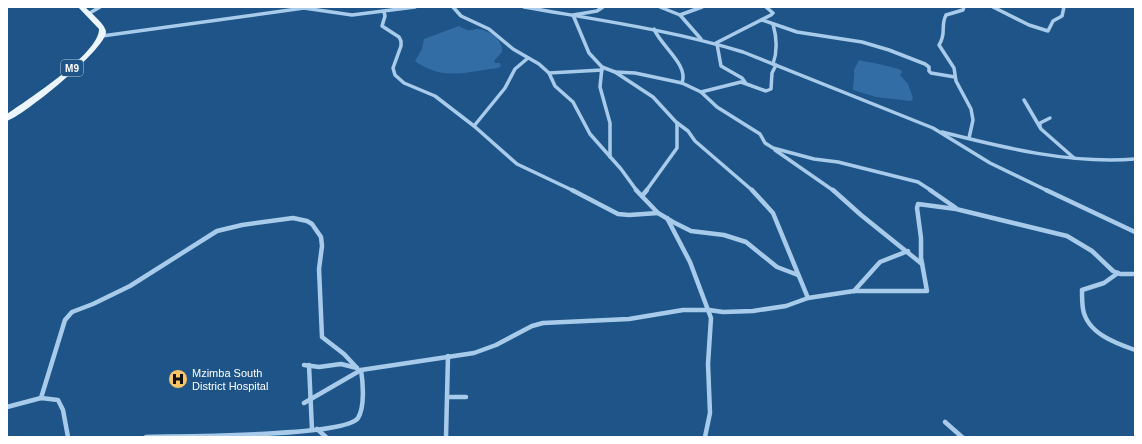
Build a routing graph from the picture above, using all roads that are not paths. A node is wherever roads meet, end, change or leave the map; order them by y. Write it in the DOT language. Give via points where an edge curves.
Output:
graph roads {
  1 [pos="81,7"];
  2 [pos="100,7"];
  3 [pos="416,7"];
  4 [pos="454,7"];
  5 [pos="524,7"];
  6 [pos="603,7"];
  7 [pos="660,7"];
  8 [pos="702,7"];
  9 [pos="766,7"];
  10 [pos="964,7"];
  11 [pos="993,7"];
  12 [pos="1064,7"];
  13 [pos="384,12"];
  14 [pos="88,14"];
  15 [pos="573,15"];
  16 [pos="680,15"];
  17 [pos="762,20"];
  18 [pos="774,24"];
  19 [pos="654,29"];
  20 [pos="102,36"];
  21 [pos="701,40"];
  22 [pos="716,44"];
  23 [pos="528,58"];
  24 [pos="775,64"];
  25 [pos="602,69"];
  26 [pos="615,72"];
  27 [pos="549,73"];
  28 [pos="955,77"];
  29 [pos="745,82"];
  30 [pos="682,83"];
  31 [pos="701,92"];
  32 [pos="1024,100"];
  33 [pos="7,118"];
  34 [pos="1050,118"];
  35 [pos="677,123"];
  36 [pos="474,126"];
  37 [pos="1040,126"];
  38 [pos="933,128"];
  39 [pos="969,138"];
  40 [pos="773,148"];
  41 [pos="610,158"];
  42 [pos="1074,158"];
  43 [pos="1135,159"];
  44 [pos="642,196"];
  45 [pos="956,209"];
  46 [pos="658,213"];
  47 [pos="667,218"];
  48 [pos="1135,232"];
  49 [pos="908,251"];
  50 [pos="922,264"];
  51 [pos="1118,273"];
  52 [pos="1135,274"];
  53 [pos="798,275"];
  54 [pos="854,291"];
  55 [pos="808,298"];
  56 [pos="710,310"];
  57 [pos="1135,350"];
  58 [pos="448,356"];
  59 [pos="359,369"];
  60 [pos="448,397"];
  61 [pos="466,397"];
  62 [pos="41,398"];
  63 [pos="311,398"];
  64 [pos="304,403"];
  65 [pos="7,407"];
  66 [pos="945,422"];
  67 [pos="315,429"];
  68 [pos="68,437"];
  69 [pos="146,437"];
  70 [pos="326,437"];
  71 [pos="446,437"];
  72 [pos="705,437"];
  73 [pos="962,437"];
  1 -- 14 [label="main road"];
  2 -- 14 [label="street"];
  3 -- 13 [label="street"];
  4 -- 23 [label="street" via="461,16 489,29"];
  5 -- 15 [label="street"];
  6 -- 15 [label="street" via="597,11"];
  7 -- 16 [label="street"];
  8 -- 16 [label="street"];
  9 -- 17 [label="street" via="773,13"];
  10 -- 28 [label="street" via="962,11 947,14 943,21 944,37 940,43 943,53 955,69"];
  11 -- 12 [label="street" via="1029,25 1048,31 1052,21 1062,16"];
  13 -- 20 [label="street" via="343,15 317,8 304,8"];
  13 -- 36 [label="street" via="382,26 401,41 393,68 395,75 404,83 432,94"];
  14 -- 20 [label="main road" via="102,29"];
  15 -- 19 [label="street"];
  15 -- 25 [label="street" via="589,53"];
  16 -- 21 [label="street"];
  17 -- 18 [label="street"];
  17 -- 22 [label="street"];
  18 -- 24 [label="street" via="777,49"];
  18 -- 28 [label="street" via="797,32 840,38 882,48 925,64 931,73"];
  19 -- 21 [label="street"];
  19 -- 30 [label="street" via="662,45 684,70 685,78"];
  20 -- 33 [label="main road, M9" via="79,63"];
  21 -- 22 [label="street"];
  22 -- 24 [label="street"];
  22 -- 29 [label="street" via="721,66"];
  23 -- 27 [label="street"];
  23 -- 36 [label="street" via="515,69 505,88"];
  24 -- 29 [label="street" via="770,90"];
  24 -- 38 [label="street"];
  25 -- 26 [label="street"];
  25 -- 27 [label="street"];
  25 -- 41 [label="street" via="600,87 610,124"];
  26 -- 30 [label="street" via="635,73"];
  26 -- 35 [label="street" via="649,94"];
  27 -- 41 [label="street" via="555,86 573,102 590,134"];
  28 -- 39 [label="street" via="973,112"];
  29 -- 31 [label="street"];
  30 -- 31 [label="street"];
  31 -- 40 [label="street" via="720,110 760,134 765,143"];
  32 -- 37 [label="street"];
  34 -- 37 [label="street" via="1040,123"];
  35 -- 44 [label="street" via="677,148"];
  35 -- 53 [label="street" via="686,128 695,141 768,206"];
  36 -- 46 [label="street" via="517,164 562,184 618,214"];
  37 -- 42 [label="street"];
  38 -- 39 [label="street"];
  38 -- 48 [label="street" via="990,163"];
  39 -- 42 [label="street"];
  40 -- 45 [label="street" via="918,182 945,198"];
  40 -- 49 [label="street" via="828,185 866,219"];
  41 -- 44 [label="street"];
  42 -- 43 [label="street"];
  44 -- 46 [label="street"];
  45 -- 50 [label="street" via="921,203 917,205"];
  45 -- 51 [label="street" via="1067,236 1092,251"];
  46 -- 47 [label="street"];
  47 -- 53 [label="street" via="692,231 724,235 746,242 777,266"];
  47 -- 56 [label="street" via="690,262"];
  49 -- 50 [label="street"];
  49 -- 54 [label="street" via="880,262"];
  50 -- 54 [label="street" via="927,291"];
  51 -- 52 [label="street"];
  51 -- 57 [label="street" via="1105,283 1082,290 1083,309 1093,327 1110,341"];
  53 -- 55 [label="street"];
  54 -- 55 [label="street"];
  55 -- 56 [label="street" via="786,306 762,310"];
  56 -- 58 [label="street" via="679,310 629,319 544,323 474,353"];
  56 -- 72 [label="street" via="710,405"];
  58 -- 59 [label="street"];
  58 -- 60 [label="street"];
  59 -- 62 [label="street" via="322,338 321,237 307,221 286,219 217,231 130,286 72,312 65,320"];
  59 -- 63 [label="street"];
  59 -- 63 [label="street" via="341,364 319,367 307,365"];
  59 -- 67 [label="street" via="363,385 358,418 341,426"];
  60 -- 61 [label="street"];
  60 -- 71 [label="street"];
  62 -- 65 [label="street"];
  62 -- 68 [label="street" via="60,402"];
  63 -- 64 [label="street"];
  63 -- 67 [label="street"];
  66 -- 73 [label="street"];
  67 -- 69 [label="street" via="273,434"];
  67 -- 70 [label="street"];
}
